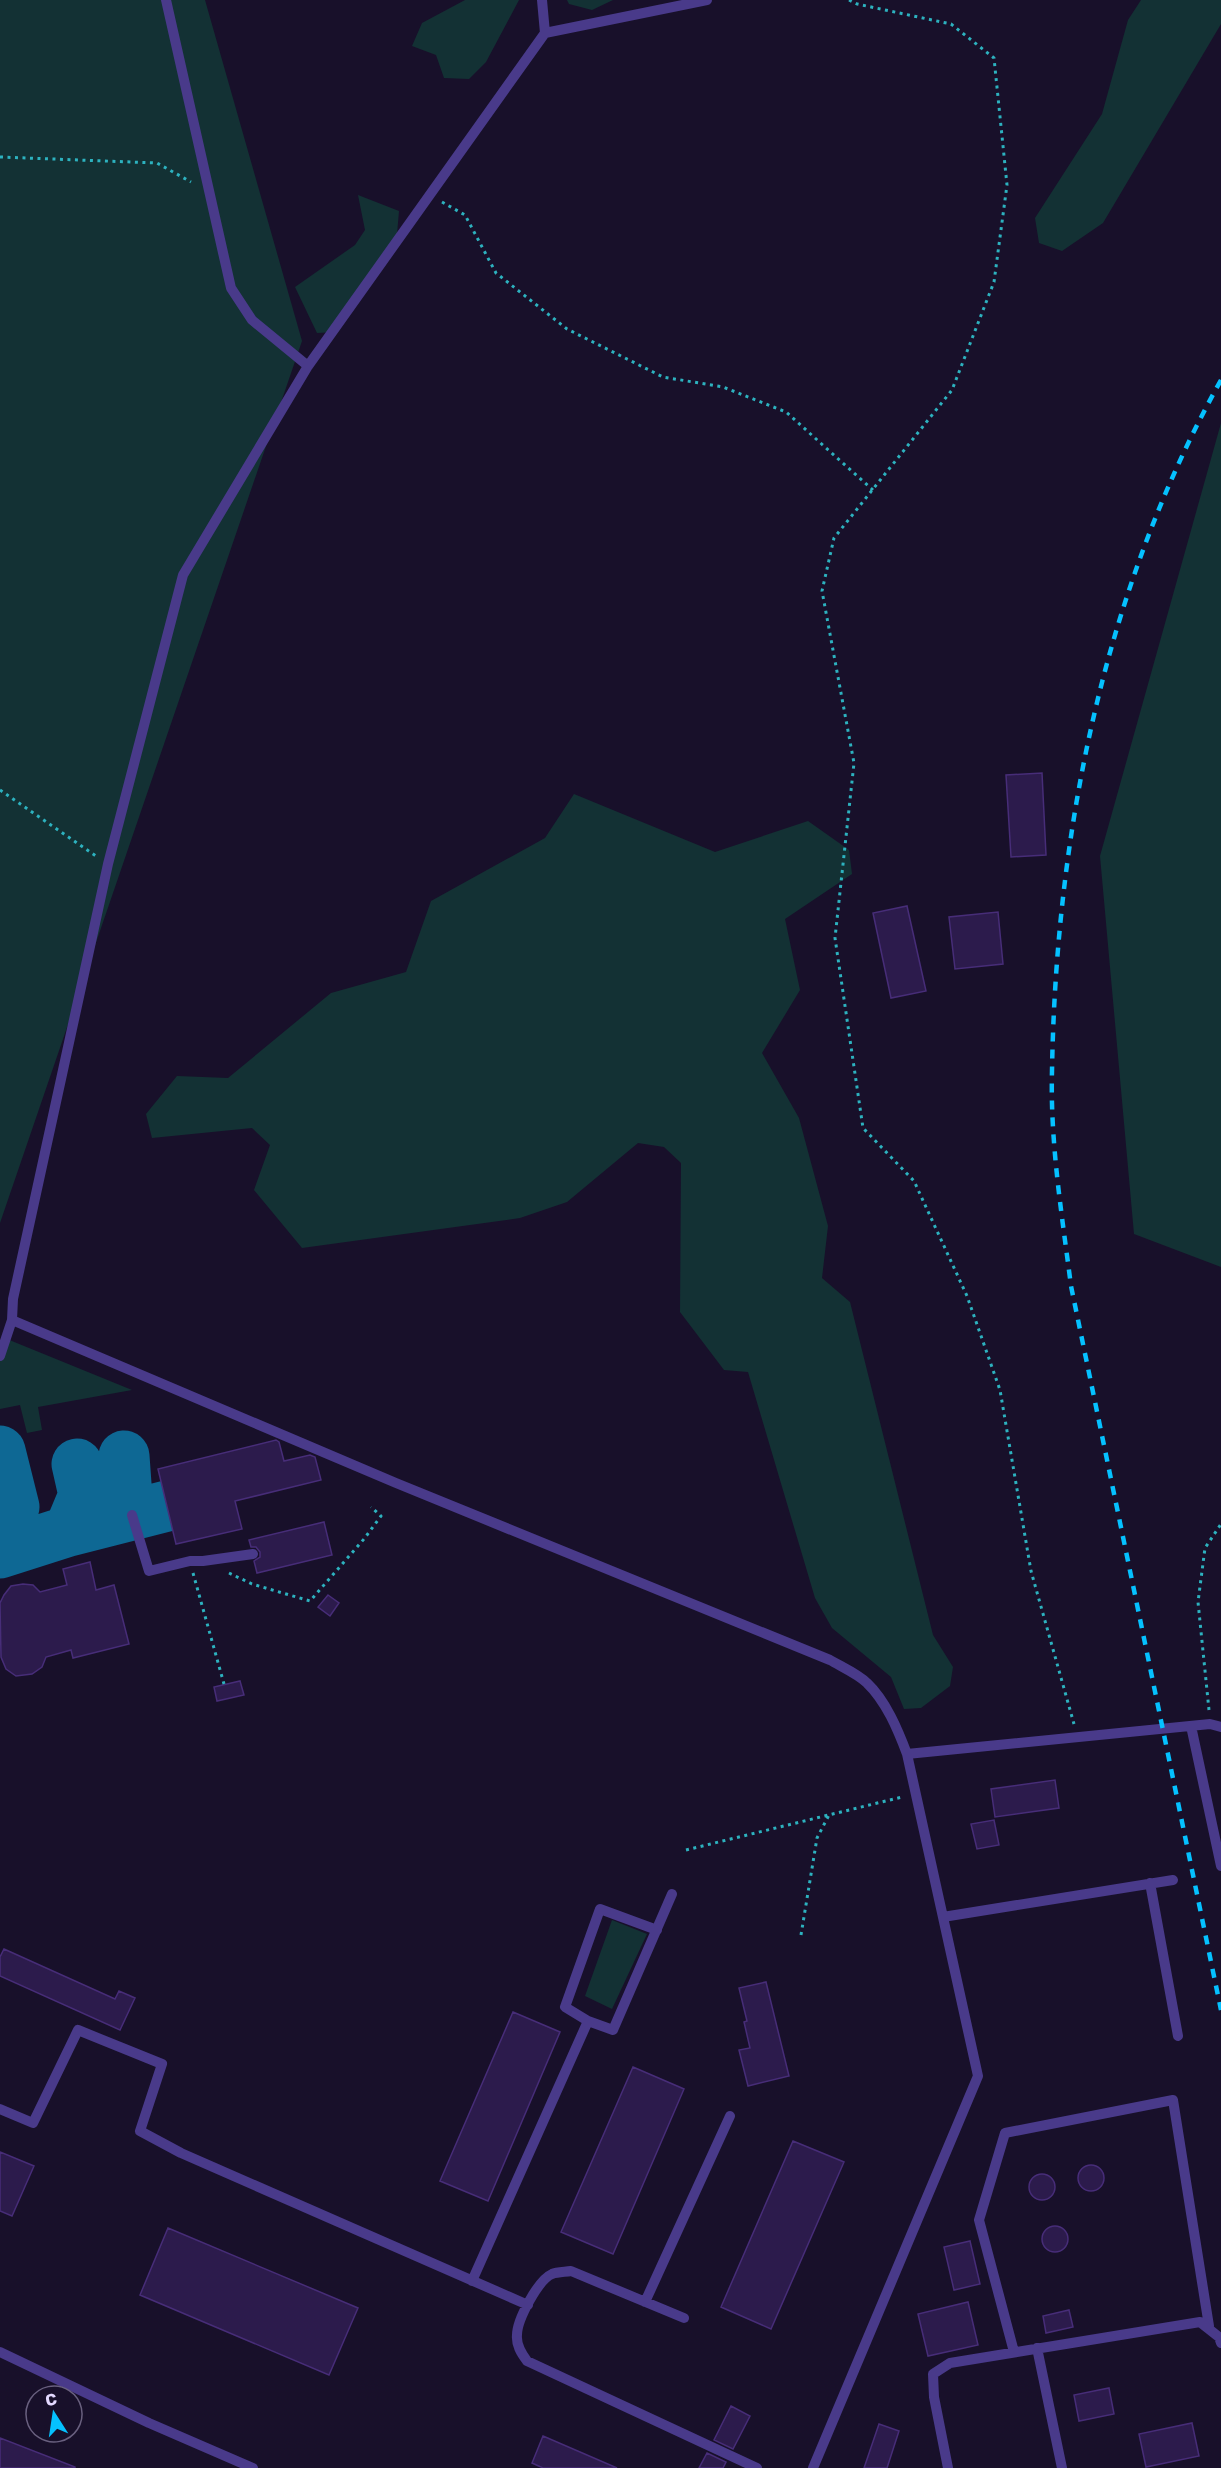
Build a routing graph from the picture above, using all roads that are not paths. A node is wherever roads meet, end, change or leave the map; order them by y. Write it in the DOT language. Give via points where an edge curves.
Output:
graph roads {
  1 [pos="166,0"];
  2 [pos="542,0"];
  3 [pos="707,0"];
  4 [pos="545,33"];
  5 [pos="308,366"];
  6 [pos="12,1320"];
  7 [pos="0,1356"];
  8 [pos="132,1515"];
  9 [pos="253,1554"];
  10 [pos="1215,1725"];
  11 [pos="1191,1726"];
  12 [pos="907,1754"];
  13 [pos="1209,1812"];
  14 [pos="1221,1815"];
  15 [pos="1221,1866"];
  16 [pos="1173,1880"];
  17 [pos="1150,1883"];
  18 [pos="672,1894"];
  19 [pos="943,1917"];
  20 [pos="657,1930"];
  21 [pos="588,2021"];
  22 [pos="1178,2036"];
  23 [pos="0,2109"];
  24 [pos="730,2116"];
  25 [pos="472,2281"];
  26 [pos="645,2302"];
  27 [pos="528,2305"];
  28 [pos="684,2318"];
  29 [pos="1209,2326"];
  30 [pos="1221,2343"];
  31 [pos="1037,2348"];
  32 [pos="0,2352"];
  33 [pos="1014,2352"];
  34 [pos="253,2468"];
  35 [pos="757,2468"];
  36 [pos="813,2468"];
  37 [pos="948,2468"];
  38 [pos="1062,2468"];
  1 -- 5 [label="lane" via="231,288 252,320"];
  2 -- 4 [label="lane"];
  3 -- 4 [label="lane"];
  4 -- 5 [label="lane"];
  5 -- 6 [label="lane" via="183,575 108,864 13,1299"];
  6 -- 7 [label="lane"];
  6 -- 12 [label="lane" via="830,1660 867,1682 895,1725"];
  8 -- 9 [label="lane" via="149,1571 190,1561"];
  10 -- 11 [label="lane"];
  11 -- 12 [label="lane"];
  11 -- 13 [label="lane"];
  12 -- 19 [label="lane"];
  13 -- 14 [label="lane"];
  13 -- 15 [label="lane"];
  16 -- 17 [label="lane"];
  17 -- 19 [label="lane"];
  17 -- 22 [label="lane"];
  18 -- 20 [label="lane"];
  19 -- 36 [label="lane" via="978,2076"];
  20 -- 21 [label="lane" via="613,2030"];
  20 -- 21 [label="lane" via="600,1909 565,2007"];
  21 -- 25 [label="lane"];
  23 -- 25 [label="lane" via="33,2123 78,2030 162,2064 140,2131 181,2153"];
  24 -- 26 [label="lane"];
  25 -- 27 [label="lane"];
  26 -- 27 [label="lane" via="571,2271 552,2273 541,2281"];
  26 -- 28 [label="lane"];
  27 -- 35 [label="lane" via="517,2333 519,2348 527,2361"];
  29 -- 30 [label="lane"];
  29 -- 31 [label="lane" via="1200,2322"];
  29 -- 33 [label="lane" via="1173,2100 1005,2133 979,2220"];
  31 -- 33 [label="lane"];
  31 -- 38 [label="lane"];
  32 -- 34 [label="lane"];
  33 -- 37 [label="lane" via="950,2363 933,2374"];
}
